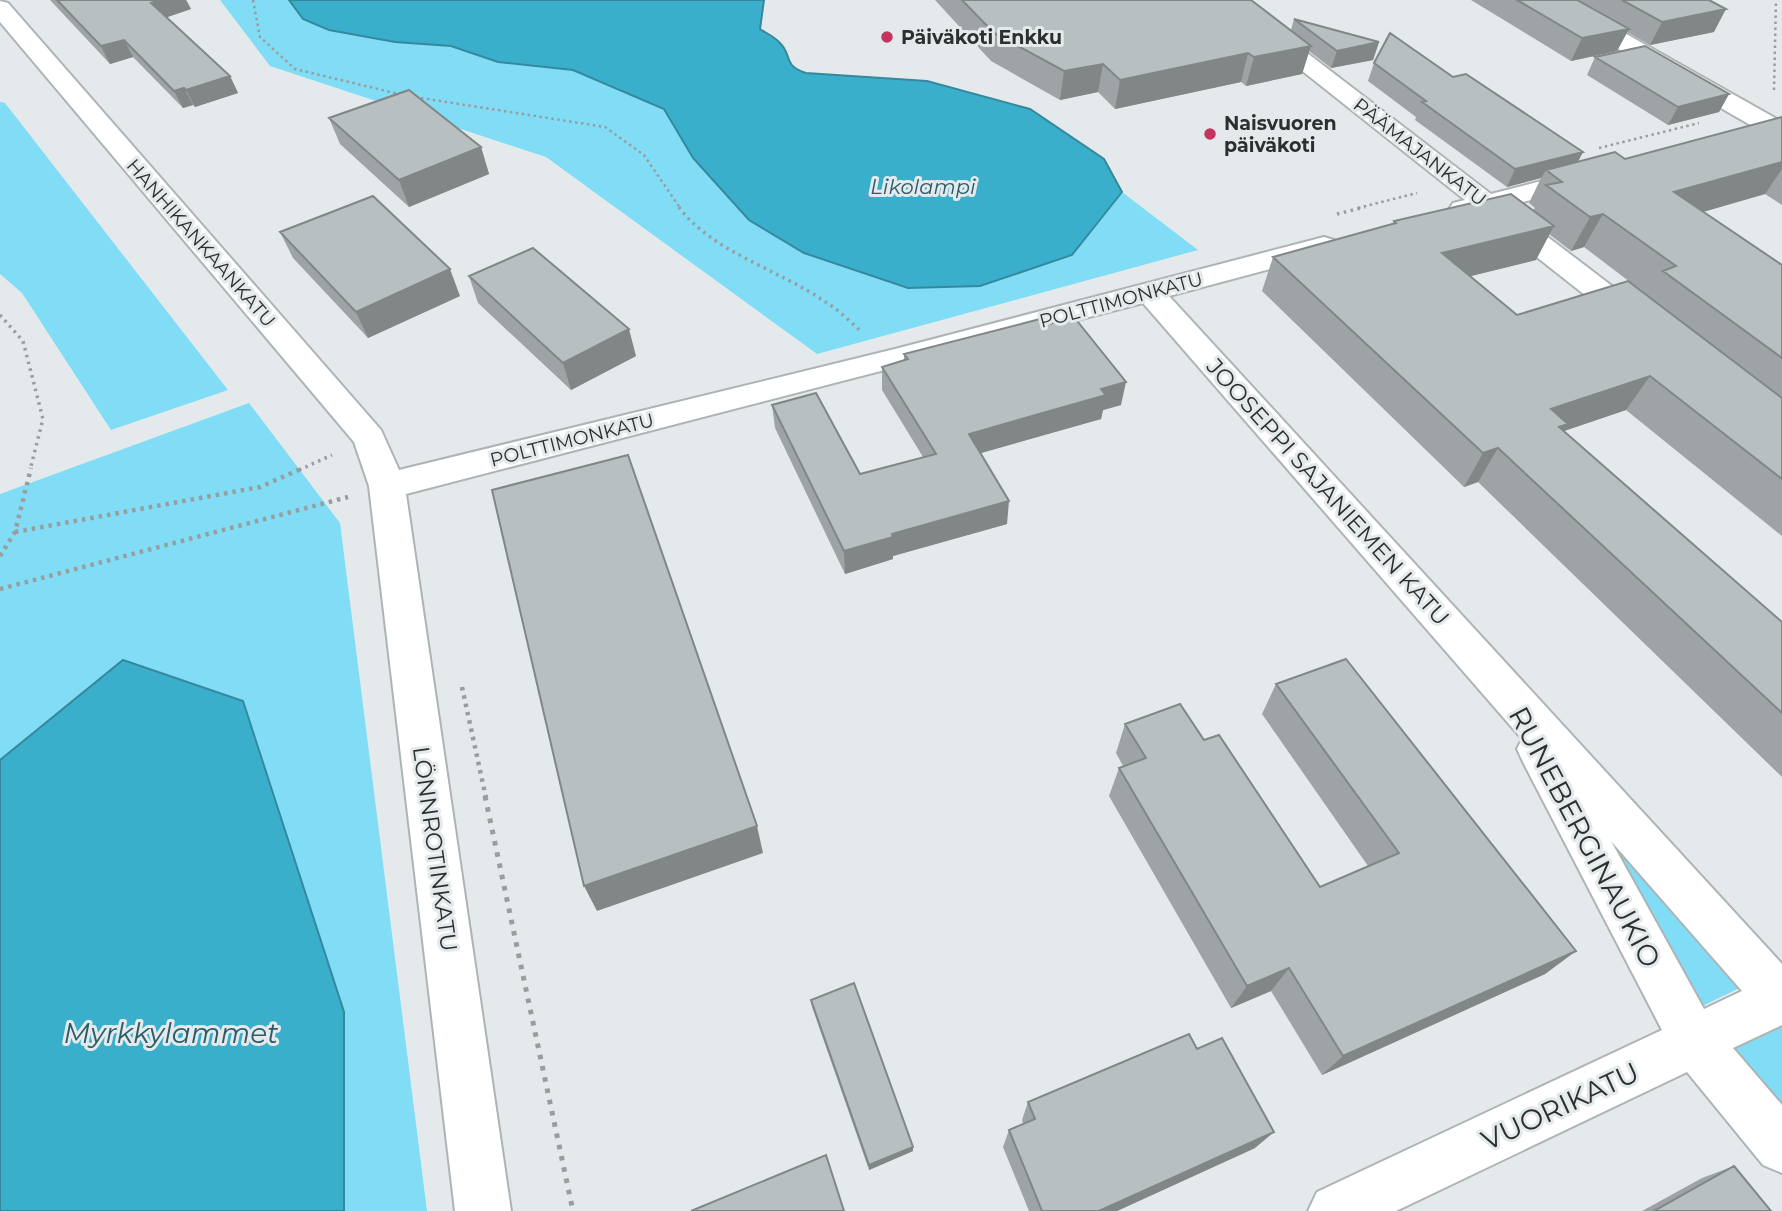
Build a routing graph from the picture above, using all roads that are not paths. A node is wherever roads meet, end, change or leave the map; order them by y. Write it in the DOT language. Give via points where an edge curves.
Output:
graph roads {
  1 [pos="1224,0"];
  2 [pos="1550,0"];
  3 [pos="0,8"];
  4 [pos="1778,130"];
  5 [pos="1734,138"];
  6 [pos="1597,161"];
  7 [pos="1486,203"];
  8 [pos="1436,216"];
  9 [pos="1346,240"];
  10 [pos="1150,293"];
  11 [pos="1665,342"];
  12 [pos="387,486"];
  13 [pos="1507,692"];
  14 [pos="1781,998"];
  15 [pos="1694,1041"];
  16 [pos="1782,1146"];
  17 [pos="483,1211"];
  18 [pos="1336,1211"];
  1 -- 7 [label="street, PÄÄMAJANKATU"];
  2 -- 4 [label="street"];
  3 -- 12 [label="street, HANHIKANKAANKATU" via="369,438"];
  4 -- 5 [label="street"];
  6 -- 7 [label="street"];
  7 -- 8 [label="street"];
  7 -- 11 [label="street, PÄÄMAJANKATU"];
  9 -- 10 [label="street, POLTTIMONKATU"];
  10 -- 12 [label="street, POLTTIMONKATU"];
  10 -- 13 [label="street, JOOSEPPI SAJANIEMEN KATU"];
  12 -- 17 [label="street, LÖNNROTINKATU"];
  13 -- 14 [label="street, RUNEBERGINAUKIO"];
  13 -- 15 [label="street, RUNEBERGINAUKIO"];
  14 -- 15 [label="street, VUORIKATU"];
  15 -- 16 [label="street, RUNEBERGINAUKIO"];
  15 -- 18 [label="street, VUORIKATU"];
}
